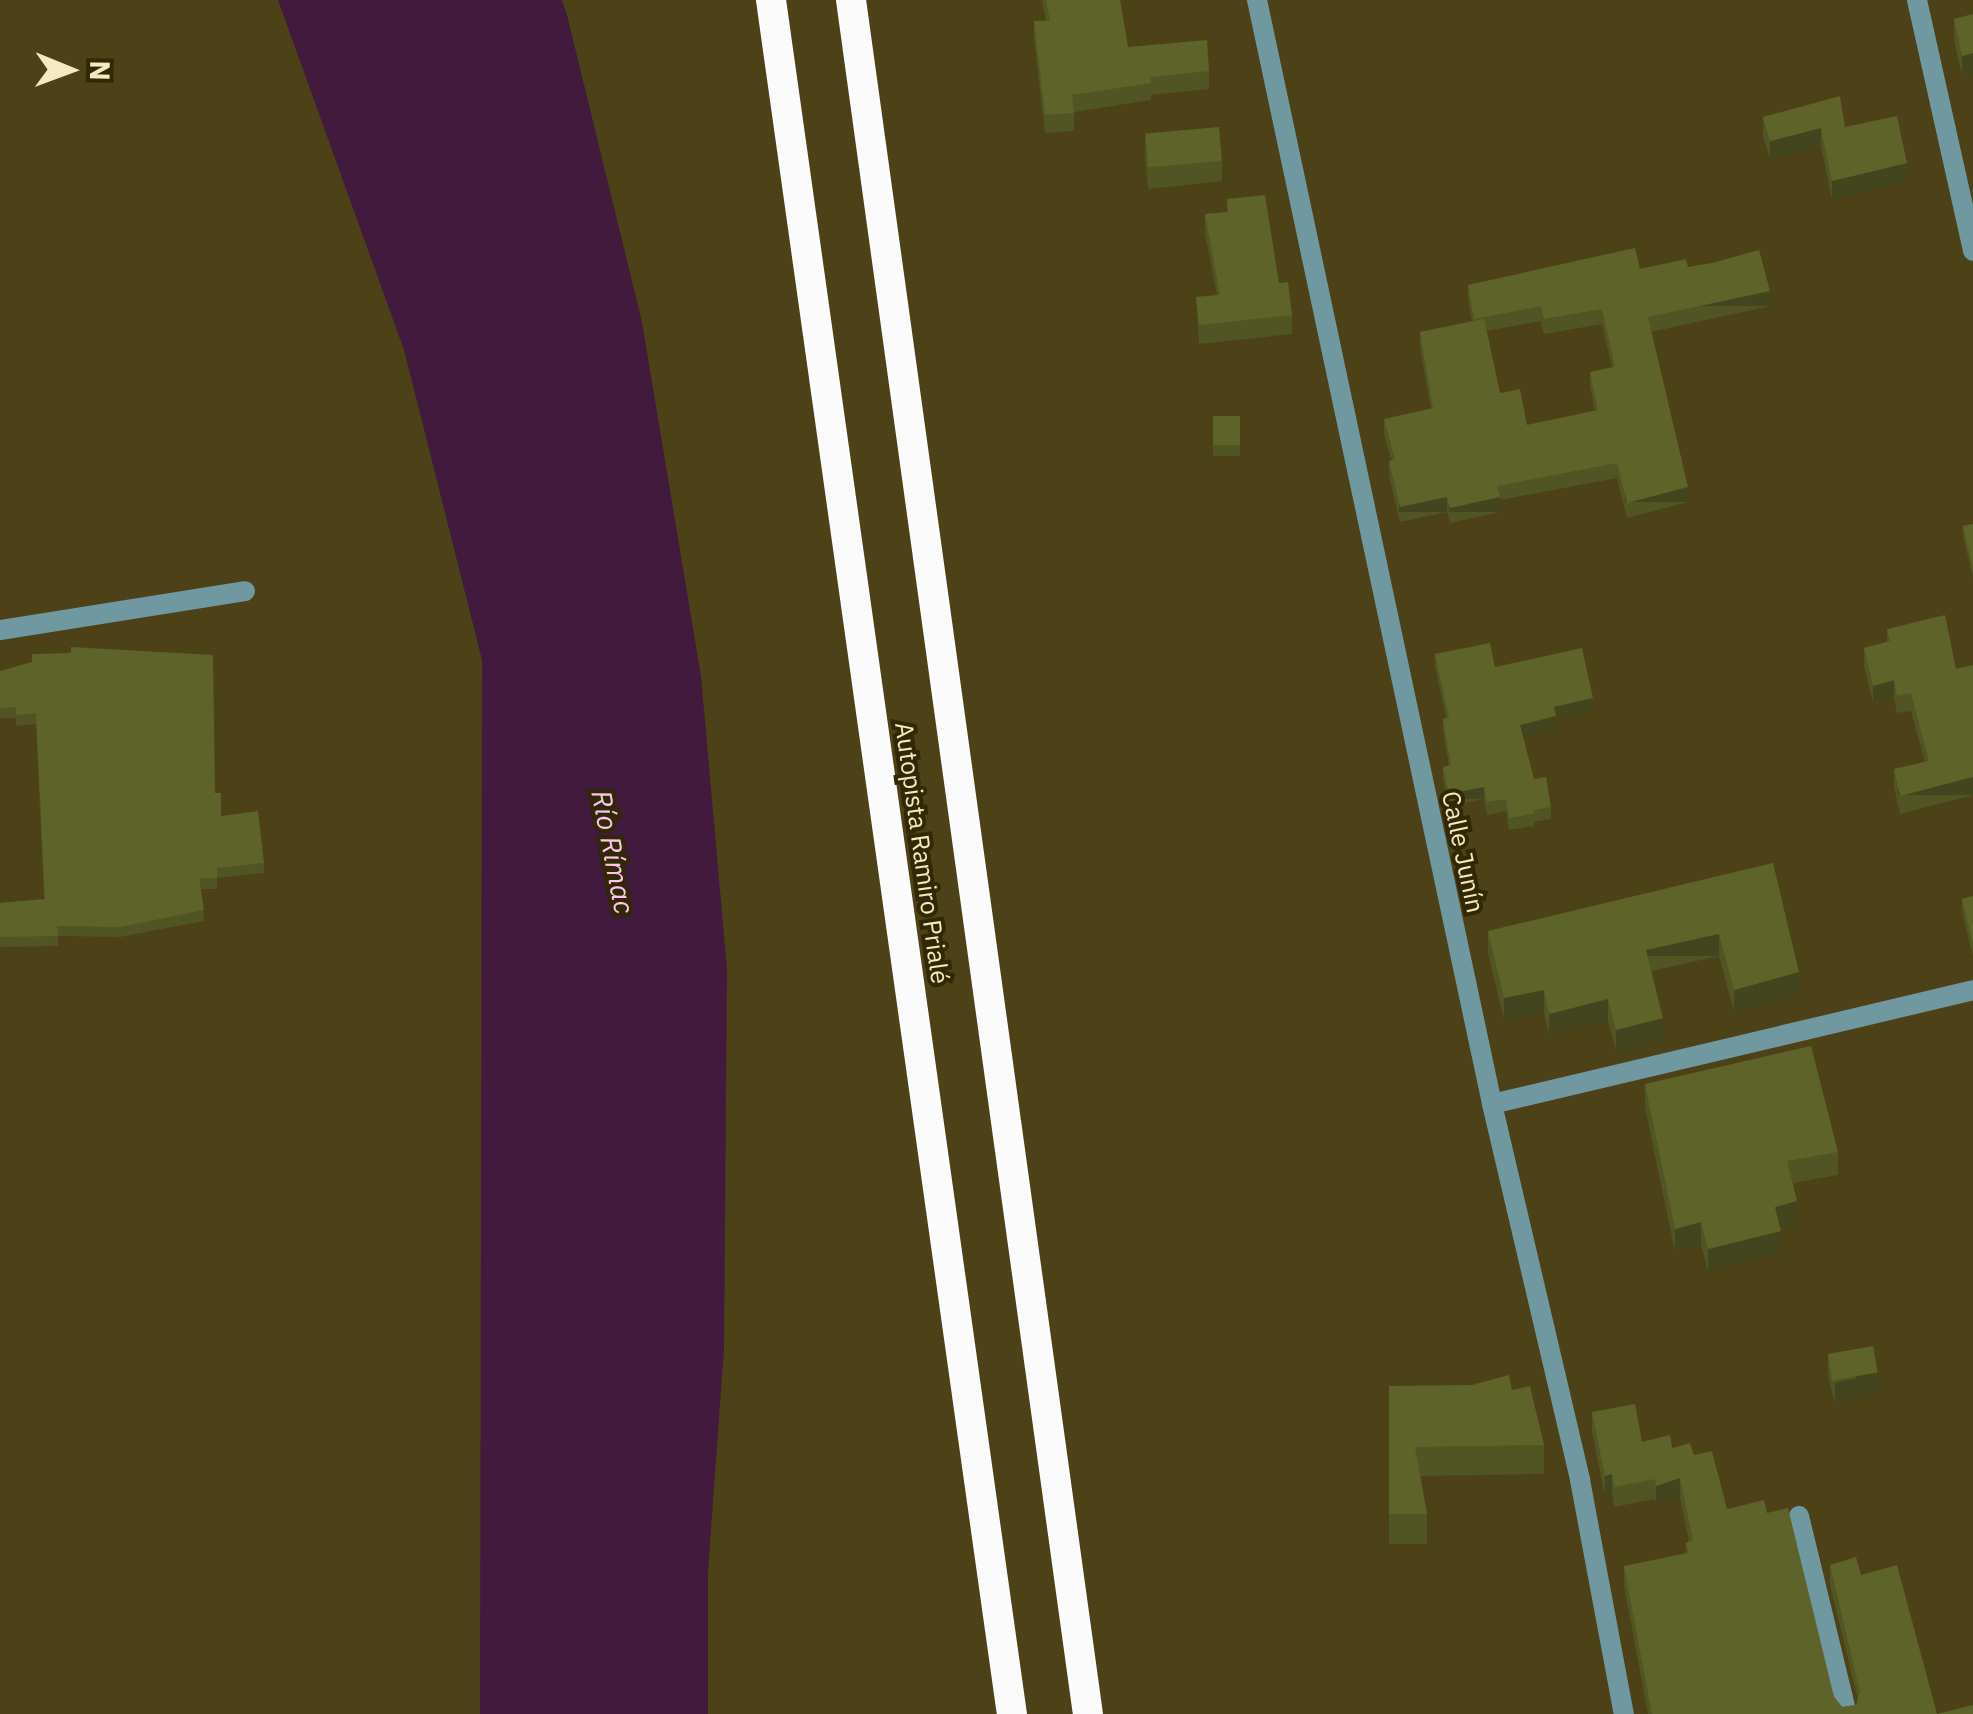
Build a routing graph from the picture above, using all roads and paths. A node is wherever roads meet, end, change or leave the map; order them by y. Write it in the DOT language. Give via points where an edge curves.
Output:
graph roads {
  1 [pos="771,0"];
  2 [pos="851,0"];
  3 [pos="1256,0"];
  4 [pos="1917,0"];
  5 [pos="1973,251"];
  6 [pos="245,591"];
  7 [pos="0,630"];
  8 [pos="1973,990"];
  9 [pos="1492,1104"];
  10 [pos="1800,1516"];
  11 [pos="1012,1714"];
  12 [pos="1088,1714"];
  13 [pos="1624,1714"];
  14 [pos="1847,1714"];
  1 -- 11 [label="highway, Autopista Ramiro Prialé"];
  2 -- 12 [label="highway, Autopista Ramiro Prialé"];
  3 -- 9 [label="street, Calle Junín"];
  4 -- 5 [label="street"];
  6 -- 7 [label="street"];
  8 -- 9 [label="street"];
  9 -- 13 [label="street, Calle Junín" via="1580,1480"];
  10 -- 14 [label="street"];
}
